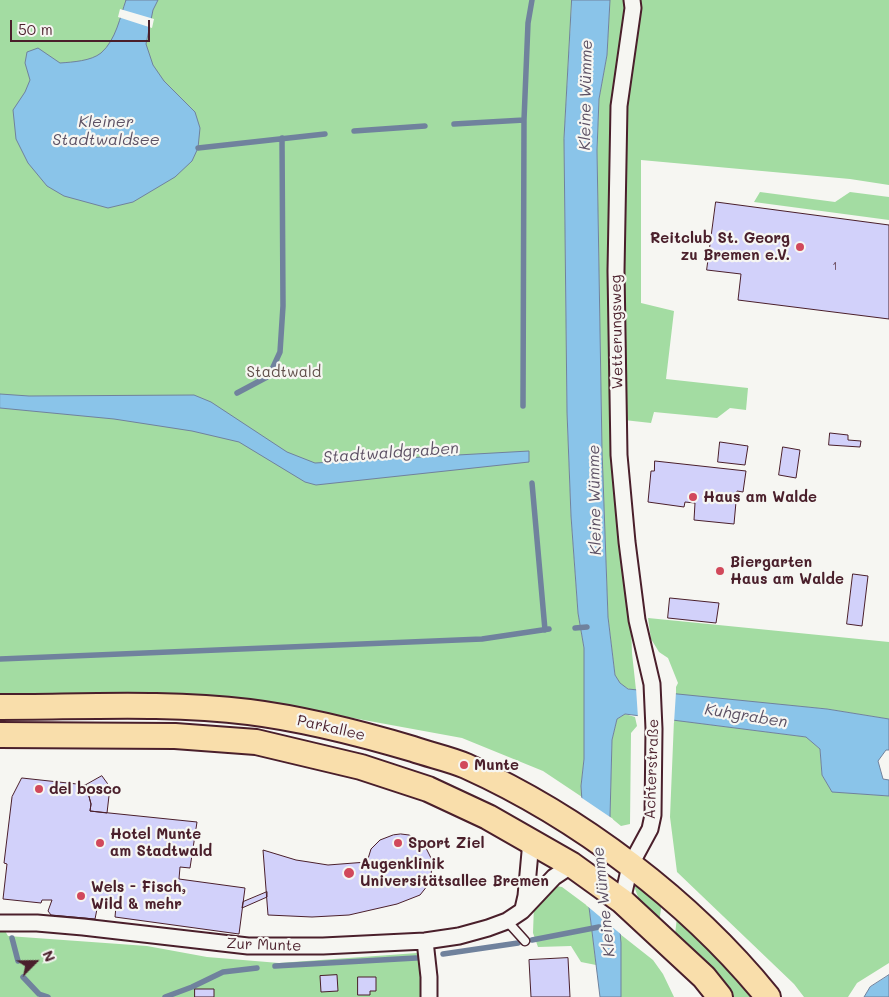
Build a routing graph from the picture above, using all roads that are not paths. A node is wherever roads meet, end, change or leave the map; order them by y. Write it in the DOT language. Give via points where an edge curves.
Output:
graph roads {
  1 [pos="632,0"];
  2 [pos="648,662"];
  3 [pos="0,707"];
  4 [pos="0,735"];
  5 [pos="531,841"];
  6 [pos="624,861"];
  7 [pos="572,865"];
  8 [pos="622,901"];
  9 [pos="522,911"];
  10 [pos="507,921"];
  11 [pos="0,923"];
  12 [pos="425,941"];
  13 [pos="525,941"];
  14 [pos="429,997"];
  15 [pos="720,997"];
  16 [pos="768,997"];
  1 -- 2 [label="street, Wetterungsweg" via="619,106 616,271 618,446 637,620"];
  2 -- 6 [label="street, Achterstraße" via="654,728 654,815 650,829"];
  3 -- 6 [label="main road, Parkallee" via="175,707 249,712 308,721 375,737 464,765 515,790 566,819"];
  4 -- 5 [label="main road, Parkallee" via="175,736 256,742 361,767 428,790"];
  5 -- 7 [label="main road, Parkallee"];
  5 -- 9 [label="street"];
  6 -- 8 [label="street, Achterstraße"];
  6 -- 16 [label="main road, Parkallee" via="699,922"];
  7 -- 8 [label="main road, Parkallee"];
  7 -- 9 [label="street, Zur Munte" via="554,877"];
  8 -- 15 [label="main road, Parkallee" via="704,977"];
  9 -- 10 [label="street, Zur Munte"];
  10 -- 12 [label="street, Zur Munte" via="459,936"];
  10 -- 13 [label="lane"];
  11 -- 12 [label="street, Zur Munte" via="83,927 248,946"];
  12 -- 14 [label="street"];
}
